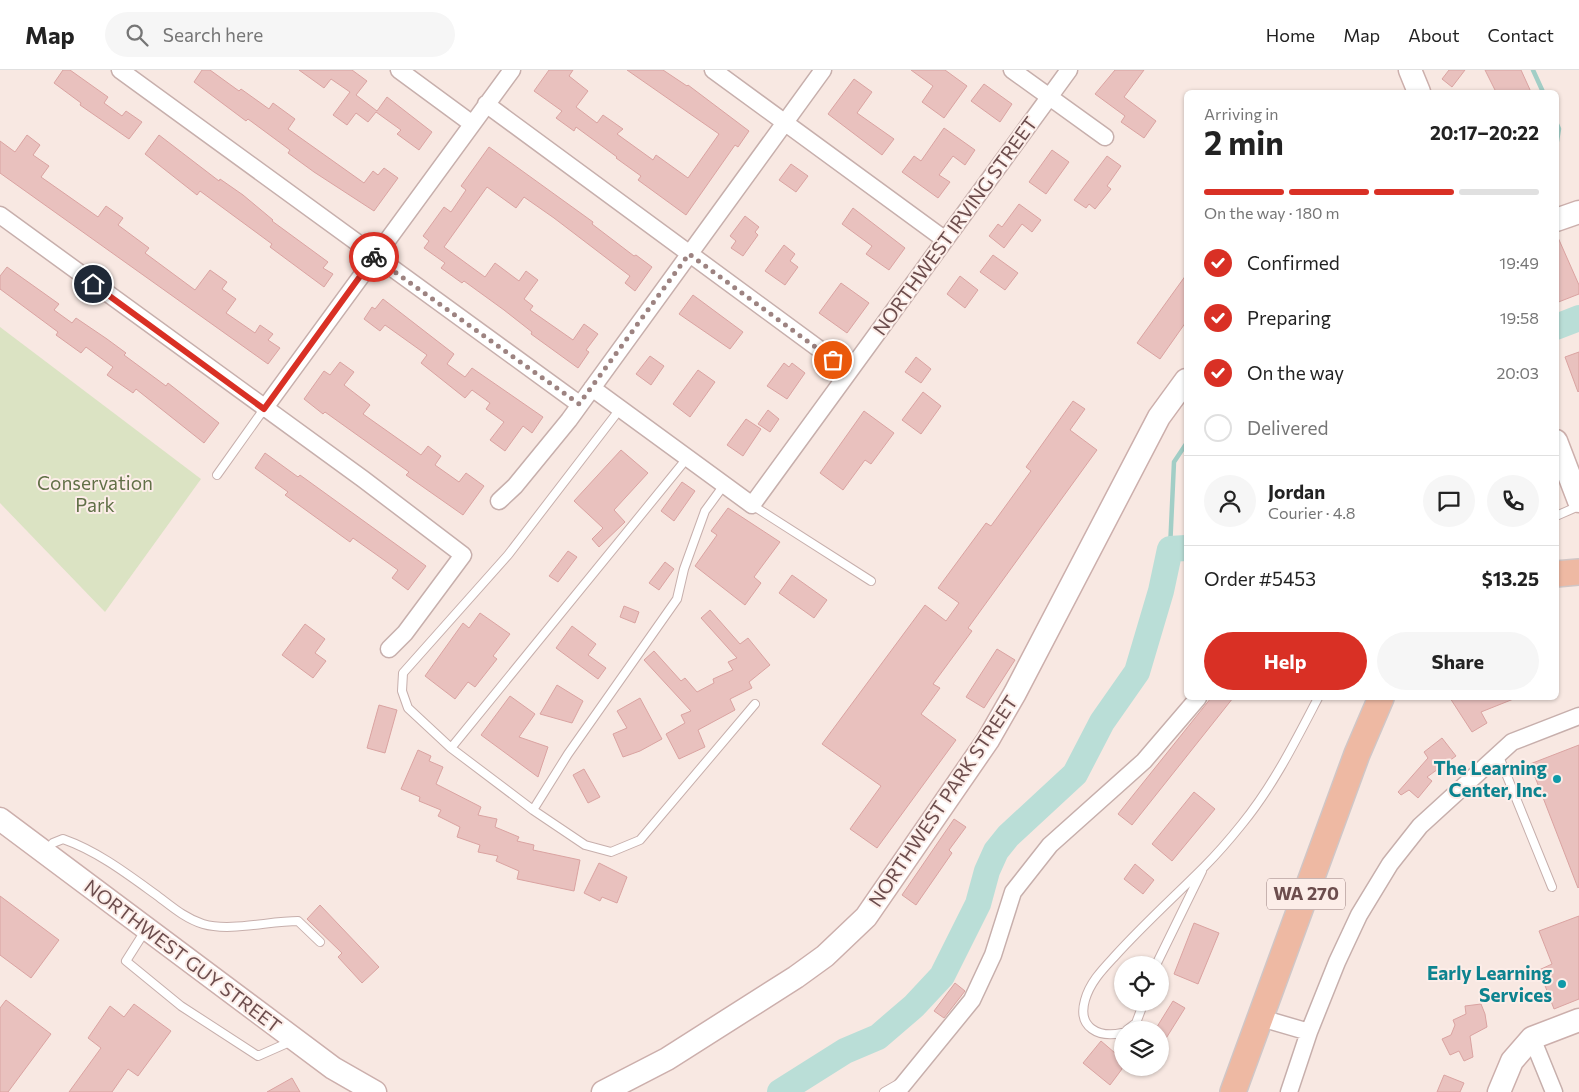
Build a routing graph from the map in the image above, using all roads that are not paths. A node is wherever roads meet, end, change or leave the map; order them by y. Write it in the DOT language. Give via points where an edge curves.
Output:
graph roads {
  1 [pos="120,70"];
  2 [pos="399,70"];
  3 [pos="512,70"];
  4 [pos="713,70"];
  5 [pos="823,70"];
  6 [pos="1012,70"];
  7 [pos="1069,70"];
  8 [pos="1410,70"];
  9 [pos="1418,90"];
  10 [pos="1049,97"];
  11 [pos="486,104"];
  12 [pos="784,121"];
  13 [pos="471,123"];
  14 [pos="1105,137"];
  15 [pos="1579,212"];
  16 [pos="0,215"];
  17 [pos="1559,219"];
  18 [pos="944,239"];
  19 [pos="689,254"];
  20 [pos="375,256"];
  21 [pos="849,372"];
  22 [pos="1184,383"];
  23 [pos="592,388"];
  24 [pos="579,404"];
  25 [pos="264,409"];
  26 [pos="620,409"];
  27 [pos="1559,453"];
  28 [pos="688,457"];
  29 [pos="217,475"];
  30 [pos="724,485"];
  31 [pos="1579,500"];
  32 [pos="500,501"];
  33 [pos="752,505"];
  34 [pos="1579,506"];
  35 [pos="1559,515"];
  36 [pos="1579,572"];
  37 [pos="1559,574"];
  38 [pos="871,581"];
  39 [pos="389,649"];
  40 [pos="1196,700"];
  41 [pos="1317,700"];
  42 [pos="1380,700"];
  43 [pos="755,704"];
  44 [pos="1579,716"];
  45 [pos="451,748"];
  46 [pos="1498,754"];
  47 [pos="533,810"];
  48 [pos="0,819"];
  49 [pos="44,852"];
  50 [pos="1204,867"];
  51 [pos="1552,887"];
  52 [pos="146,929"];
  53 [pos="320,942"];
  54 [pos="1160,956"];
  55 [pos="1261,1018"];
  56 [pos="1579,1020"];
  57 [pos="1309,1032"];
  58 [pos="1114,1034"];
  59 [pos="1532,1038"];
  60 [pos="295,1040"];
  61 [pos="902,1086"];
  62 [pos="372,1090"];
  63 [pos="603,1092"];
  64 [pos="884,1092"];
  65 [pos="1233,1092"];
  66 [pos="1289,1092"];
  67 [pos="1499,1092"];
  68 [pos="1554,1092"];
  1 -- 20 [label="street"];
  2 -- 13 [label="street"];
  3 -- 11 [label="street"];
  4 -- 12 [label="street"];
  5 -- 12 [label="street"];
  6 -- 10 [label="street"];
  7 -- 10 [label="street, NORTHWEST IRVING STREET"];
  8 -- 9 [label="street"];
  10 -- 14 [label="street"];
  10 -- 18 [label="street, NORTHWEST IRVING STREET"];
  11 -- 13 [label="street"];
  11 -- 19 [label="street"];
  12 -- 18 [label="street"];
  12 -- 19 [label="street"];
  13 -- 20 [label="street"];
  15 -- 17 [label="street"];
  16 -- 25 [label="street"];
  18 -- 21 [label="street, NORTHWEST IRVING STREET"];
  19 -- 21 [label="street"];
  19 -- 23 [label="street"];
  20 -- 24 [label="street"];
  20 -- 25 [label="street"];
  21 -- 33 [label="street, NORTHWEST IRVING STREET"];
  22 -- 63 [label="street, NORTHWEST PARK STREET" via="1159,417 988,740 866,917 825,956 796,977 667,1059"];
  23 -- 24 [label="street"];
  23 -- 26 [label="street"];
  24 -- 32 [label="street"];
  25 -- 29 [label="lane"];
  25 -- 39 [label="street" via="463,555 405,633"];
  26 -- 28 [label="street"];
  26 -- 45 [label="lane" via="508,555 403,673 402,691 408,708"];
  27 -- 31 [label="street"];
  28 -- 30 [label="street"];
  28 -- 45 [label="lane"];
  30 -- 33 [label="street"];
  30 -- 47 [label="lane" via="705,512 684,569 677,599 568,754"];
  33 -- 38 [label="lane"];
  34 -- 35 [label="lane"];
  36 -- 37 [label="main road"];
  40 -- 61 [label="street" via="1144,762 1050,845 1013,892 993,955 972,1000"];
  41 -- 50 [label="lane" via="1280,772 1242,824"];
  42 -- 55 [label="main road, WA 270" via="1350,770"];
  43 -- 47 [label="lane" via="640,840 611,852 585,846"];
  44 -- 46 [label="street" via="1512,742"];
  45 -- 47 [label="lane"];
  46 -- 51 [label="lane"];
  46 -- 57 [label="street" via="1420,826 1390,864 1359,915"];
  48 -- 49 [label="street, NORTHWEST GUY STREET"];
  49 -- 52 [label="street, NORTHWEST GUY STREET"];
  49 -- 53 [label="lane" via="52,843 64,839 82,845 120,868 184,916 204,924 221,928 298,921"];
  50 -- 54 [label="lane"];
  50 -- 58 [label="lane" via="1138,931 1095,979 1085,998 1086,1024 1095,1031"];
  52 -- 60 [label="street, NORTHWEST GUY STREET"];
  52 -- 60 [label="lane" via="126,962 181,1006 258,1056"];
  55 -- 57 [label="street"];
  55 -- 65 [label="main road, WA 270"];
  56 -- 59 [label="street"];
  57 -- 66 [label="street"];
  59 -- 67 [label="street" via="1512,1061"];
  59 -- 68 [label="street"];
  60 -- 62 [label="street, NORTHWEST GUY STREET" via="333,1068"];
  61 -- 64 [label="lane"];
}
